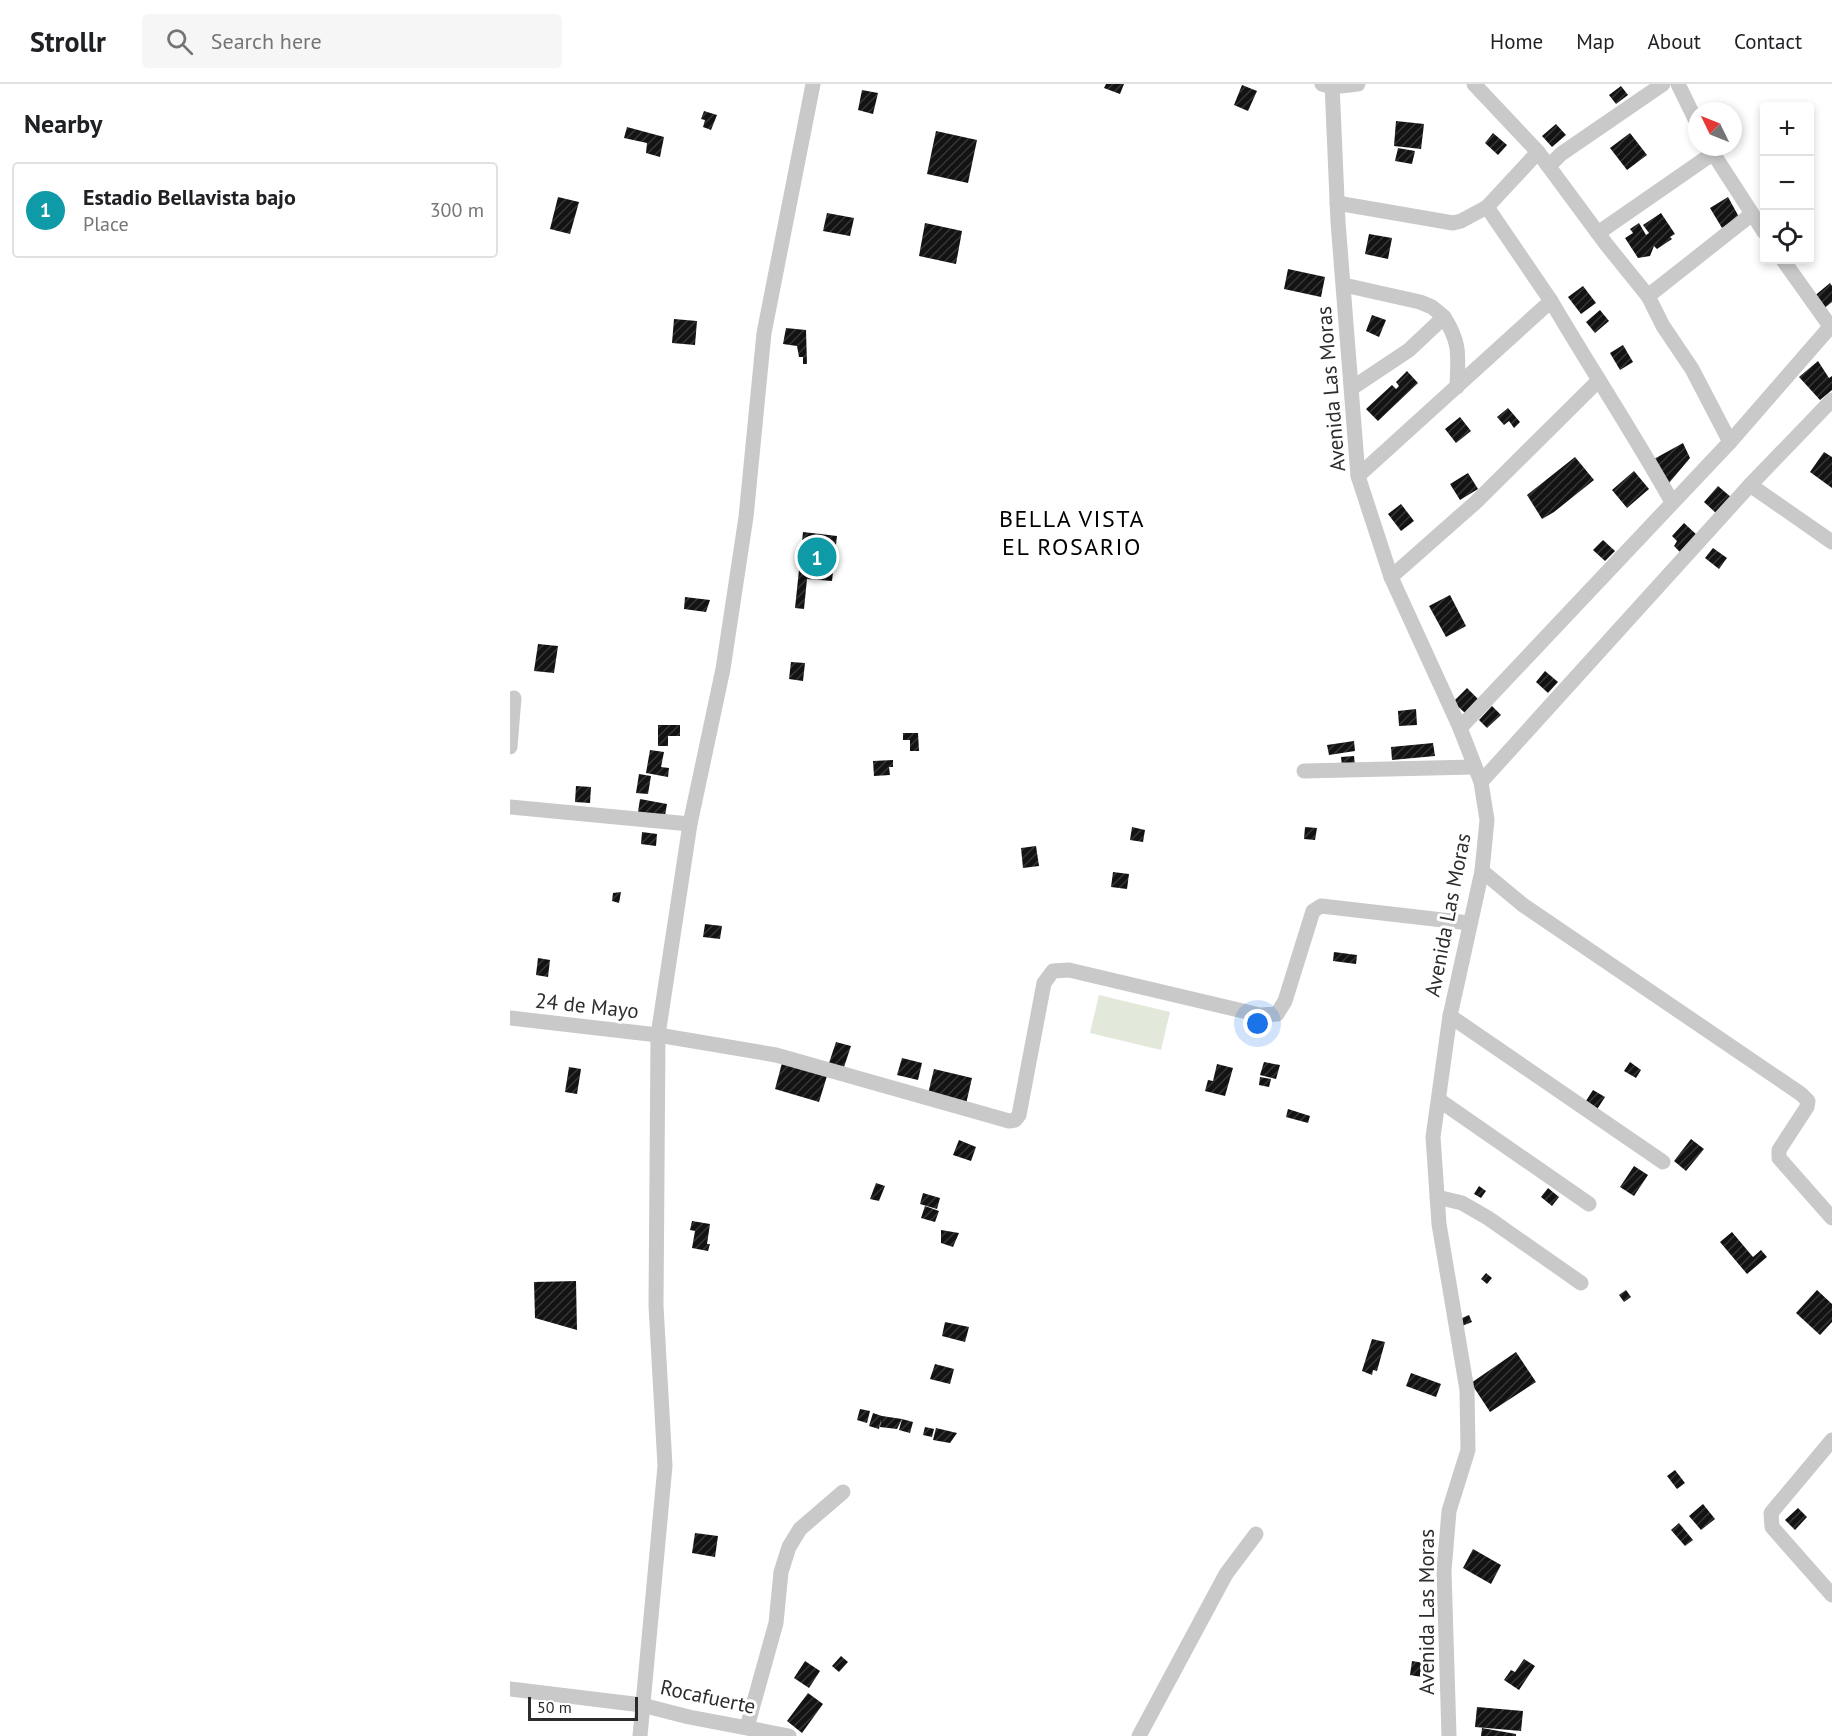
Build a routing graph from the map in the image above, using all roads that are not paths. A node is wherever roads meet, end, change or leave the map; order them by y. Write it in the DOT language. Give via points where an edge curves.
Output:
graph roads {
  1 [pos="813,84"];
  2 [pos="1358,84"];
  3 [pos="1474,84"];
  4 [pos="1663,84"];
  5 [pos="1678,84"];
  6 [pos="1328,85"];
  7 [pos="1688,105"];
  8 [pos="1538,152"];
  9 [pos="1704,156"];
  10 [pos="1714,156"];
  11 [pos="1549,165"];
  12 [pos="1337,203"];
  13 [pos="1487,207"];
  14 [pos="1752,214"];
  15 [pos="1760,226"];
  16 [pos="1598,233"];
  17 [pos="1786,264"];
  18 [pos="1344,285"];
  19 [pos="1648,296"];
  20 [pos="1551,301"];
  21 [pos="1444,317"];
  22 [pos="1831,328"];
  23 [pos="1598,381"];
  24 [pos="1457,387"];
  25 [pos="1352,388"];
  26 [pos="1832,400"];
  27 [pos="1730,442"];
  28 [pos="1358,476"];
  29 [pos="1750,485"];
  30 [pos="1672,502"];
  31 [pos="1832,542"];
  32 [pos="1391,577"];
  33 [pos="514,698"];
  34 [pos="1460,728"];
  35 [pos="510,747"];
  36 [pos="1474,767"];
  37 [pos="1304,771"];
  38 [pos="1481,782"];
  39 [pos="510,807"];
  40 [pos="690,825"];
  41 [pos="1482,871"];
  42 [pos="1469,923"];
  43 [pos="1450,1016"];
  44 [pos="510,1018"];
  45 [pos="658,1035"];
  46 [pos="1439,1100"];
  47 [pos="1663,1162"];
  48 [pos="1437,1197"];
  49 [pos="1589,1204"];
  50 [pos="1832,1218"];
  51 [pos="1581,1282"];
  52 [pos="1832,1440"];
  53 [pos="843,1492"];
  54 [pos="1256,1534"];
  55 [pos="1832,1594"];
  56 [pos="510,1689"];
  57 [pos="642,1705"];
  58 [pos="747,1727"];
  59 [pos="640,1736"];
  60 [pos="789,1736"];
  61 [pos="1139,1736"];
  62 [pos="1449,1736"];
  1 -- 40 [label="street" via="764,333 746,517 723,669"];
  2 -- 6 [label="street"];
  3 -- 8 [label="street"];
  4 -- 11 [label="street"];
  5 -- 7 [label="street"];
  6 -- 12 [label="street, Avenida Las Moras"];
  8 -- 11 [label="street"];
  8 -- 13 [label="street"];
  9 -- 16 [label="street"];
  10 -- 14 [label="street"];
  11 -- 16 [label="street"];
  12 -- 13 [label="street" via="1453,223"];
  12 -- 18 [label="street, Avenida Las Moras"];
  13 -- 20 [label="street"];
  14 -- 15 [label="street"];
  14 -- 19 [label="street"];
  16 -- 19 [label="street"];
  17 -- 22 [label="street"];
  18 -- 21 [label="street" via="1420,302"];
  18 -- 25 [label="street, Avenida Las Moras"];
  19 -- 27 [label="street"];
  20 -- 23 [label="street"];
  20 -- 24 [label="street"];
  21 -- 24 [label="street" via="1455,334 1458,349"];
  21 -- 25 [label="street" via="1409,350"];
  22 -- 27 [label="street"];
  23 -- 30 [label="street"];
  23 -- 32 [label="street" via="1469,508"];
  24 -- 28 [label="street"];
  25 -- 28 [label="street, Avenida Las Moras"];
  26 -- 29 [label="street"];
  27 -- 30 [label="street"];
  28 -- 32 [label="street, Avenida Las Moras"];
  29 -- 31 [label="street"];
  29 -- 38 [label="street"];
  30 -- 34 [label="street"];
  32 -- 34 [label="street, Avenida Las Moras"];
  33 -- 35 [label="street"];
  34 -- 36 [label="street, Avenida Las Moras"];
  36 -- 37 [label="street"];
  36 -- 38 [label="street, Avenida Las Moras"];
  38 -- 41 [label="street, Avenida Las Moras" via="1487,820"];
  39 -- 40 [label="street"];
  40 -- 45 [label="street"];
  41 -- 42 [label="street, Avenida Las Moras"];
  41 -- 50 [label="street" via="1523,905 1801,1094 1808,1101 1807,1107 1779,1150 1779,1158"];
  42 -- 43 [label="street, Avenida Las Moras"];
  42 -- 45 [label="street, 24 de Mayo" via="1321,906 1313,911 1285,1001 1277,1014 1260,1015 1069,970 1053,971 1044,983 1019,1115 1010,1121 776,1056"];
  43 -- 46 [label="street, Avenida Las Moras"];
  43 -- 47 [label="street"];
  44 -- 45 [label="street, 24 de Mayo"];
  45 -- 57 [label="street" via="656,1306 664,1466"];
  46 -- 48 [label="street, Avenida Las Moras" via="1432,1137"];
  46 -- 49 [label="street"];
  48 -- 51 [label="street" via="1462,1203 1488,1218"];
  48 -- 62 [label="street, Avenida Las Moras" via="1438,1224 1467,1390 1468,1450 1449,1511 1444,1571"];
  52 -- 55 [label="street" via="1771,1513 1772,1527"];
  53 -- 58 [label="street" via="800,1529 789,1547 781,1572 776,1623"];
  54 -- 61 [label="street" via="1226,1574"];
  56 -- 57 [label="street, Rocafuerte"];
  57 -- 58 [label="street, Rocafuerte"];
  57 -- 59 [label="street"];
  58 -- 60 [label="street, Rocafuerte"];
}
